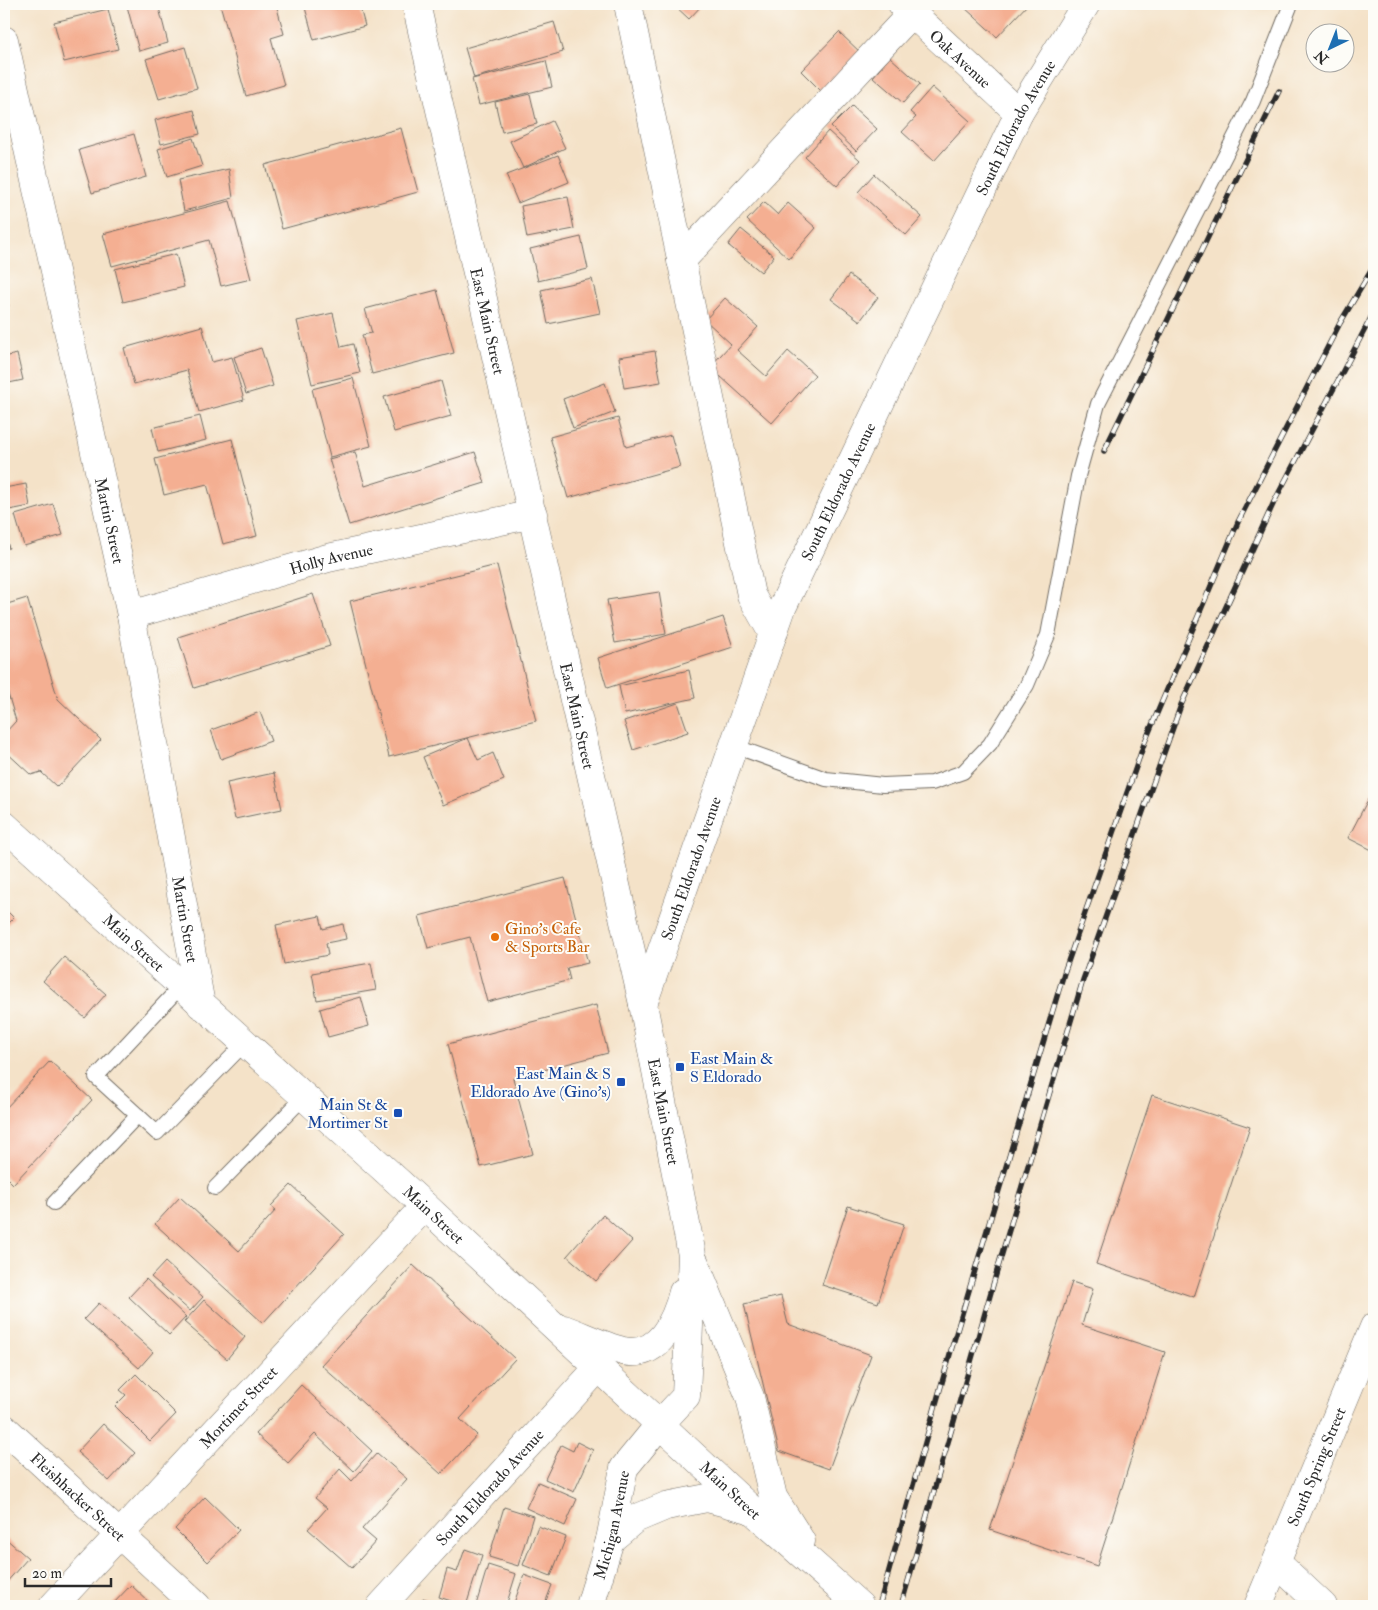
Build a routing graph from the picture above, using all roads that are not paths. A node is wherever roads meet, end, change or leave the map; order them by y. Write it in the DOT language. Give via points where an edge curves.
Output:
graph roads {
  1 [pos="416,4"];
  2 [pos="628,4"];
  3 [pos="1086,4"];
  4 [pos="1291,4"];
  5 [pos="907,8"];
  6 [pos="4,40"];
  7 [pos="1019,113"];
  8 [pos="681,261"];
  9 [pos="533,514"];
  10 [pos="131,616"];
  11 [pos="773,634"];
  12 [pos="734,746"];
  13 [pos="4,825"];
  14 [pos="181,986"];
  15 [pos="643,1004"];
  16 [pos="201,1005"];
  17 [pos="244,1044"];
  18 [pos="304,1097"];
  19 [pos="138,1115"];
  20 [pos="215,1188"];
  21 [pos="54,1203"];
  22 [pos="425,1206"];
  23 [pos="692,1255"];
  24 [pos="551,1324"];
  25 [pos="1374,1327"];
  26 [pos="598,1368"];
  27 [pos="660,1424"];
  28 [pos="4,1428"];
  29 [pos="752,1510"];
  30 [pos="120,1534"];
  31 [pos="610,1540"];
  32 [pos="1277,1563"];
  33 [pos="819,1570"];
  34 [pos="53,1606"];
  35 [pos="197,1606"];
  36 [pos="381,1606"];
  37 [pos="590,1606"];
  38 [pos="860,1606"];
  39 [pos="1258,1606"];
  40 [pos="1323,1606"];
  1 -- 9 [label="street, East Main Street"];
  2 -- 8 [label="street"];
  3 -- 7 [label="street, South Eldorado Avenue"];
  4 -- 12 [label="lane" via="1253,101 1098,404 1078,476 1048,635 1027,685 990,744 963,772 932,783 883,785 826,779"];
  5 -- 7 [label="street, Oak Avenue"];
  5 -- 8 [label="street"];
  6 -- 10 [label="street, Martin Street"];
  7 -- 11 [label="street, South Eldorado Avenue" via="782,608"];
  8 -- 11 [label="street" via="751,594"];
  9 -- 10 [label="street, Holly Avenue" via="328,558"];
  9 -- 15 [label="street, East Main Street"];
  10 -- 16 [label="street, Martin Street"];
  11 -- 12 [label="street, South Eldorado Avenue"];
  12 -- 15 [label="street, South Eldorado Avenue"];
  13 -- 14 [label="street, Main Street"];
  14 -- 16 [label="street, Main Street"];
  14 -- 19 [label="lane" via="96,1077"];
  15 -- 23 [label="street, East Main Street"];
  16 -- 17 [label="street, Main Street"];
  17 -- 18 [label="street, Main Street"];
  17 -- 19 [label="lane" via="157,1133"];
  18 -- 20 [label="lane"];
  18 -- 22 [label="street, Main Street"];
  19 -- 21 [label="lane"];
  22 -- 24 [label="street, Main Street"];
  22 -- 30 [label="street, Mortimer Street"];
  23 -- 24 [label="street" via="678,1315 664,1337 647,1350 625,1352"];
  23 -- 27 [label="street, East Main Street" via="686,1396"];
  23 -- 33 [label="street" via="750,1397 773,1497"];
  24 -- 26 [label="street, Main Street"];
  25 -- 32 [label="street, South Spring Street"];
  26 -- 27 [label="street, Main Street"];
  26 -- 36 [label="street, South Eldorado Avenue"];
  27 -- 29 [label="street, Main Street"];
  27 -- 31 [label="street, Michigan Avenue" via="624,1468"];
  28 -- 30 [label="street, Fleishhacker Street"];
  29 -- 31 [label="street" via="707,1498 666,1506 635,1519"];
  29 -- 33 [label="street, Main Street"];
  30 -- 34 [label="street, Mortimer Street"];
  30 -- 35 [label="street, Fleishhacker Street"];
  31 -- 37 [label="street, Michigan Avenue"];
  32 -- 39 [label="street, South Spring Street"];
  32 -- 40 [label="street"];
  33 -- 38 [label="street, Main Street"];
}
